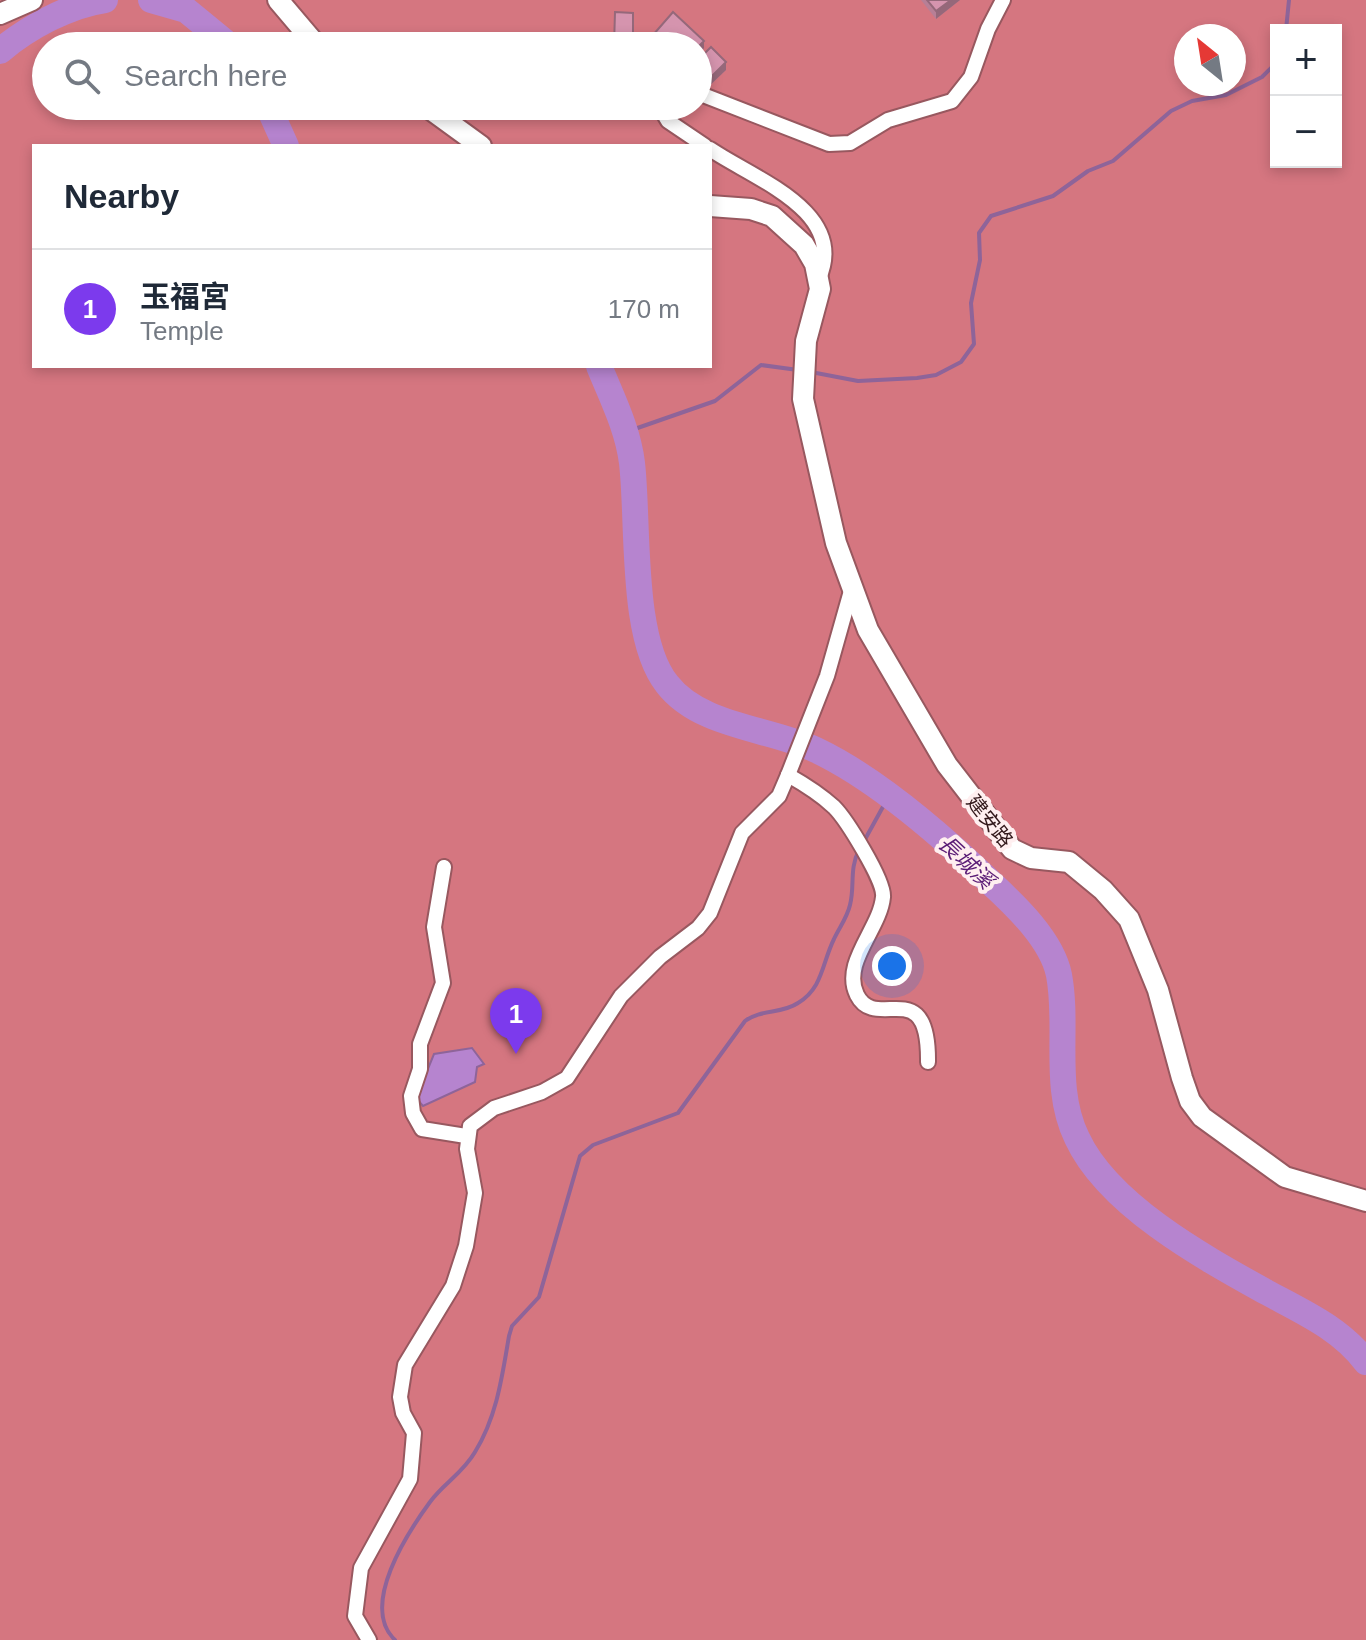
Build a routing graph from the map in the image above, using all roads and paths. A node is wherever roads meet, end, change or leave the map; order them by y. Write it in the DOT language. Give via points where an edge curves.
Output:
graph roads {
  1 [pos="32,0"];
  2 [pos="278,0"];
  3 [pos="1003,0"];
  4 [pos="0,14"];
  5 [pos="305,32"];
  6 [pos="712,98"];
  7 [pos="445,120"];
  8 [pos="667,120"];
  9 [pos="478,144"];
  10 [pos="702,144"];
  11 [pos="712,150"];
  12 [pos="712,206"];
  13 [pos="819,278"];
  14 [pos="851,591"];
  15 [pos="790,769"];
  16 [pos="444,867"];
  17 [pos="928,1062"];
  18 [pos="466,1136"];
  19 [pos="1366,1201"];
  20 [pos="369,1640"];
  1 -- 4 [label="street"];
  2 -- 5 [label="street"];
  3 -- 6 [label="street" via="963,91 942,106 888,120 850,143 829,144"];
  7 -- 9 [label="street"];
  8 -- 10 [label="street"];
  11 -- 13 [label="street" via="797,201 826,248"];
  12 -- 13 [label="street" via="772,216 804,245"];
  13 -- 14 [label="street, 建安路" via="803,385 807,424"];
  14 -- 15 [label="street" via="827,676"];
  14 -- 19 [label="street, 建安路" via="896,683 947,765 1002,838 1021,854 1069,862 1129,919 1158,990 1195,1109 1274,1171"];
  15 -- 17 [label="street" via="833,807 880,877 882,903 853,985 869,1006 907,1010 920,1018 928,1036"];
  15 -- 18 [label="street" via="779,796 742,833 710,913 621,996 567,1078 494,1108 470,1126"];
  16 -- 18 [label="street" via="434,927 443,983 420,1044 411,1104 422,1129"];
  18 -- 20 [label="street" via="475,1193 466,1246 453,1286 405,1365 401,1406 414,1433 414,1463 405,1492 361,1568 355,1616"];
}
